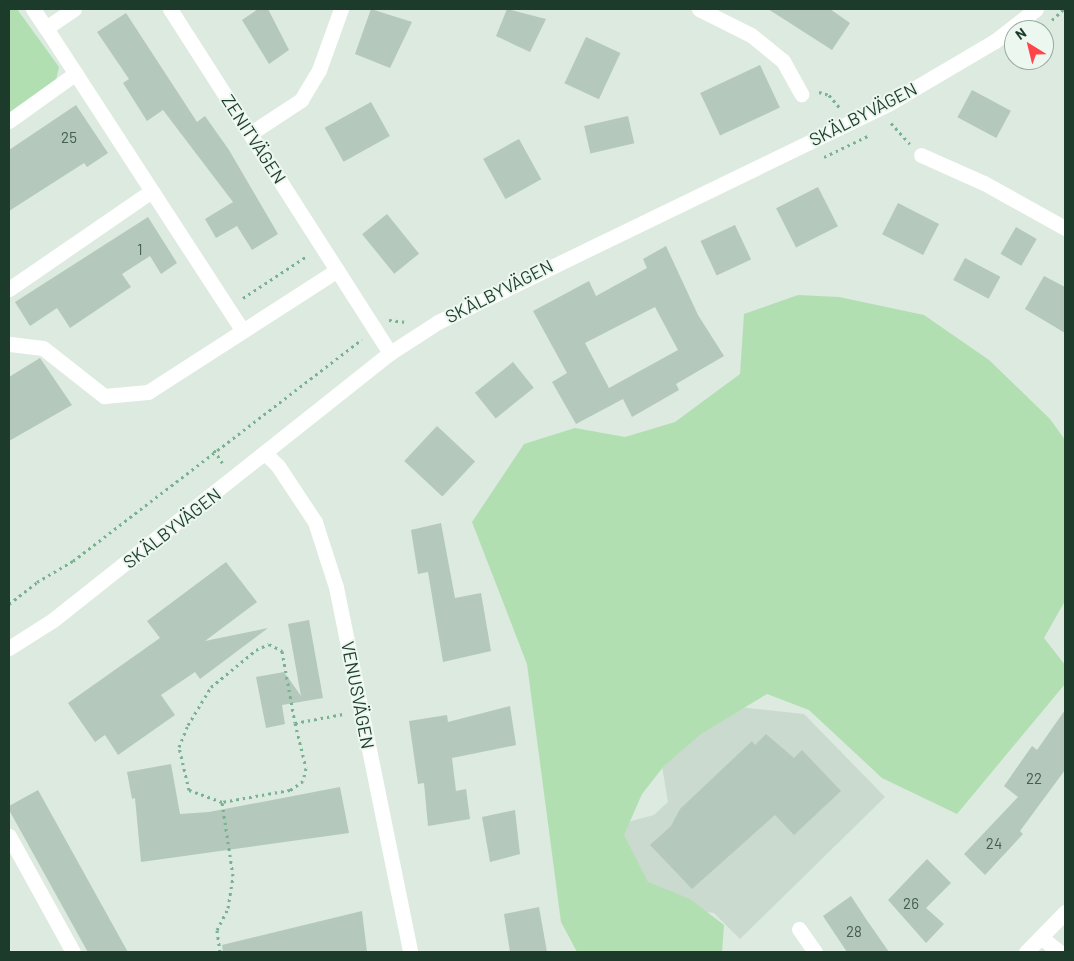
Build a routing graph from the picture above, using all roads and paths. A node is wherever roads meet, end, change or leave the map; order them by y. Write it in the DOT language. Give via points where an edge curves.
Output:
graph roads {
  1 [pos="33,9"];
  2 [pos="74,9"];
  3 [pos="170,9"];
  4 [pos="341,9"];
  5 [pos="699,9"];
  6 [pos="1036,9"];
  7 [pos="46,28"];
  8 [pos="76,73"];
  9 [pos="801,94"];
  10 [pos="840,108"];
  11 [pos="898,118"];
  12 [pos="9,121"];
  13 [pos="890,122"];
  14 [pos="882,127"];
  15 [pos="874,132"];
  16 [pos="251,133"];
  17 [pos="921,155"];
  18 [pos="816,160"];
  19 [pos="150,192"];
  20 [pos="1065,228"];
  21 [pos="322,246"];
  22 [pos="337,270"];
  23 [pos="9,289"];
  24 [pos="228,308"];
  25 [pos="415,321"];
  26 [pos="375,330"];
  27 [pos="243,331"];
  28 [pos="9,344"];
  29 [pos="390,353"];
  30 [pos="266,454"];
  31 [pos="9,604"];
  32 [pos="9,648"];
  33 [pos="361,711"];
  34 [pos="295,723"];
  35 [pos="222,802"];
  36 [pos="9,836"];
  37 [pos="1065,912"];
  38 [pos="799,929"];
  39 [pos="1042,938"];
  40 [pos="73,952"];
  41 [pos="220,952"];
  42 [pos="410,952"];
  43 [pos="815,952"];
  44 [pos="1026,952"];
  45 [pos="1059,952"];
  1 -- 7 [label="street"];
  2 -- 7 [label="street"];
  3 -- 16 [label="street, ZENITVÄGEN"];
  4 -- 16 [label="street" via="319,70 301,100"];
  5 -- 9 [label="street" via="751,35 783,61"];
  6 -- 29 [label="street, SKÄLBYVÄGEN" via="995,41 888,104 548,266 438,322"];
  7 -- 8 [label="street"];
  8 -- 12 [label="street"];
  8 -- 19 [label="street"];
  9 -- 10 [label="path" via="817,91 829,95"];
  11 -- 13 [label="path"];
  13 -- 14 [label="path"];
  13 -- 17 [label="path"];
  15 -- 18 [label="path"];
  16 -- 21 [label="street, ZENITVÄGEN"];
  17 -- 20 [label="street" via="984,183"];
  19 -- 23 [label="street"];
  19 -- 24 [label="street"];
  21 -- 22 [label="street, ZENITVÄGEN"];
  21 -- 24 [label="path"];
  22 -- 26 [label="street, ZENITVÄGEN"];
  22 -- 27 [label="street"];
  24 -- 27 [label="street"];
  25 -- 26 [label="path" via="393,317"];
  26 -- 29 [label="street, ZENITVÄGEN"];
  26 -- 31 [label="path" via="73,561 36,582"];
  27 -- 28 [label="street" via="148,392 104,396 43,348"];
  29 -- 30 [label="street, SKÄLBYVÄGEN"];
  30 -- 32 [label="street, SKÄLBYVÄGEN" via="53,620"];
  30 -- 33 [label="street, VENUSVÄGEN" via="278,466 315,522 336,587"];
  33 -- 34 [label="path"];
  33 -- 42 [label="street, VENUSVÄGEN"];
  34 -- 35 [label="path" via="306,768 303,781 290,790"];
  34 -- 35 [label="path" via="282,651 269,644 243,657 210,687 179,747 189,790"];
  35 -- 41 [label="path" via="232,876 228,908 217,930"];
  36 -- 40 [label="street"];
  37 -- 39 [label="street"];
  38 -- 43 [label="street"];
  39 -- 44 [label="street"];
  39 -- 45 [label="street"];
}
